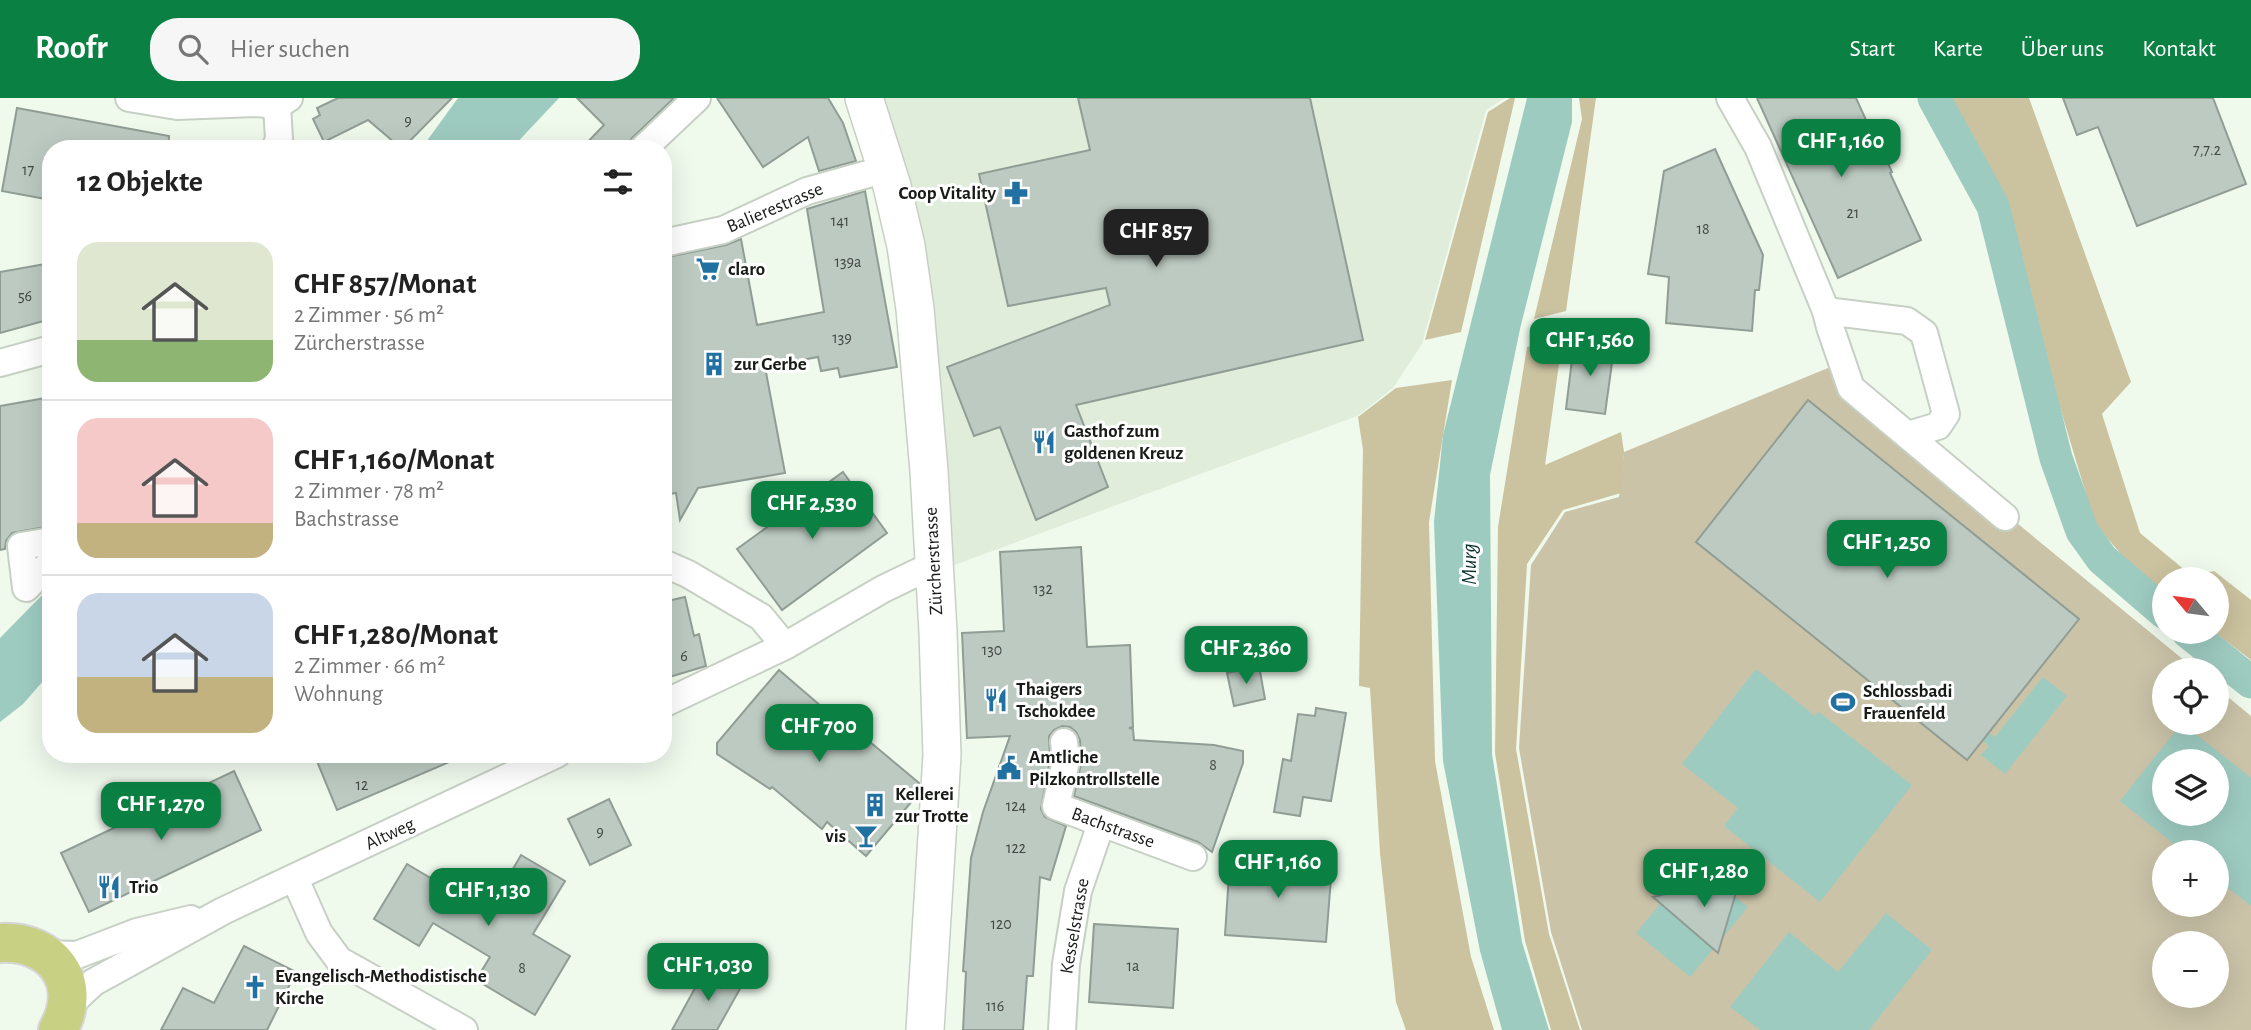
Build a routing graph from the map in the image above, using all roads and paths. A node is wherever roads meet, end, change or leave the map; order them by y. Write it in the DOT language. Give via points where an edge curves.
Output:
graph roads {
  1 [pos="129,98"];
  2 [pos="697,98"];
  3 [pos="864,98"];
  4 [pos="1730,98"];
  5 [pos="283,102"];
  6 [pos="279,140"];
  7 [pos="653,140"];
  8 [pos="886,169"];
  9 [pos="672,241"];
  10 [pos="1826,311"];
  11 [pos="42,351"];
  12 [pos="0,363"];
  13 [pos="1908,435"];
  14 [pos="2004,517"];
  15 [pos="42,542"];
  16 [pos="934,564"];
  17 [pos="672,567"];
  18 [pos="42,571"];
  19 [pos="785,646"];
  20 [pos="672,700"];
  21 [pos="1064,742"];
  22 [pos="538,763"];
  23 [pos="1101,824"];
  24 [pos="1193,857"];
  25 [pos="295,879"];
  26 [pos="223,911"];
  27 [pos="0,943"];
  28 [pos="46,954"];
  29 [pos="63,1018"];
  30 [pos="464,1030"];
  31 [pos="925,1030"];
  32 [pos="1062,1030"];
  1 -- 5 [label="street" via="177,106"];
  2 -- 7 [label="street"];
  3 -- 8 [label="main road, Zürcherstrasse"];
  4 -- 10 [label="street" via="1758,147"];
  5 -- 6 [label="street"];
  8 -- 9 [label="street, Balierestrasse" via="807,191 723,230"];
  8 -- 16 [label="main road, Zürcherstrasse" via="906,246 915,309"];
  10 -- 13 [label="street" via="1851,388"];
  10 -- 13 [label="street" via="1907,321 1924,333 1946,414 1938,426"];
  11 -- 12 [label="street"];
  13 -- 14 [label="street"];
  15 -- 18 [label="street" via="21,546 26,588"];
  16 -- 19 [label="street"];
  16 -- 31 [label="main road, Zürcherstrasse" via="942,755"];
  17 -- 19 [label="street" via="761,617"];
  19 -- 20 [label="street"];
  21 -- 23 [label="street, Bachstrasse" via="1066,761 1056,806"];
  22 -- 25 [label="street, Altweg"];
  23 -- 24 [label="street, Bachstrasse"];
  23 -- 32 [label="street, Kesselstrasse" via="1078,891 1066,964"];
  25 -- 26 [label="street, Altweg"];
  25 -- 30 [label="street" via="319,933 339,960"];
  26 -- 28 [label="street, Altweg" via="137,932 77,955"];
  26 -- 29 [label="street, Altweg" via="94,982"];
  27 -- 28 [label="main road" via="16,942"];
  28 -- 29 [label="main road" via="65,980 68,993"];
}
